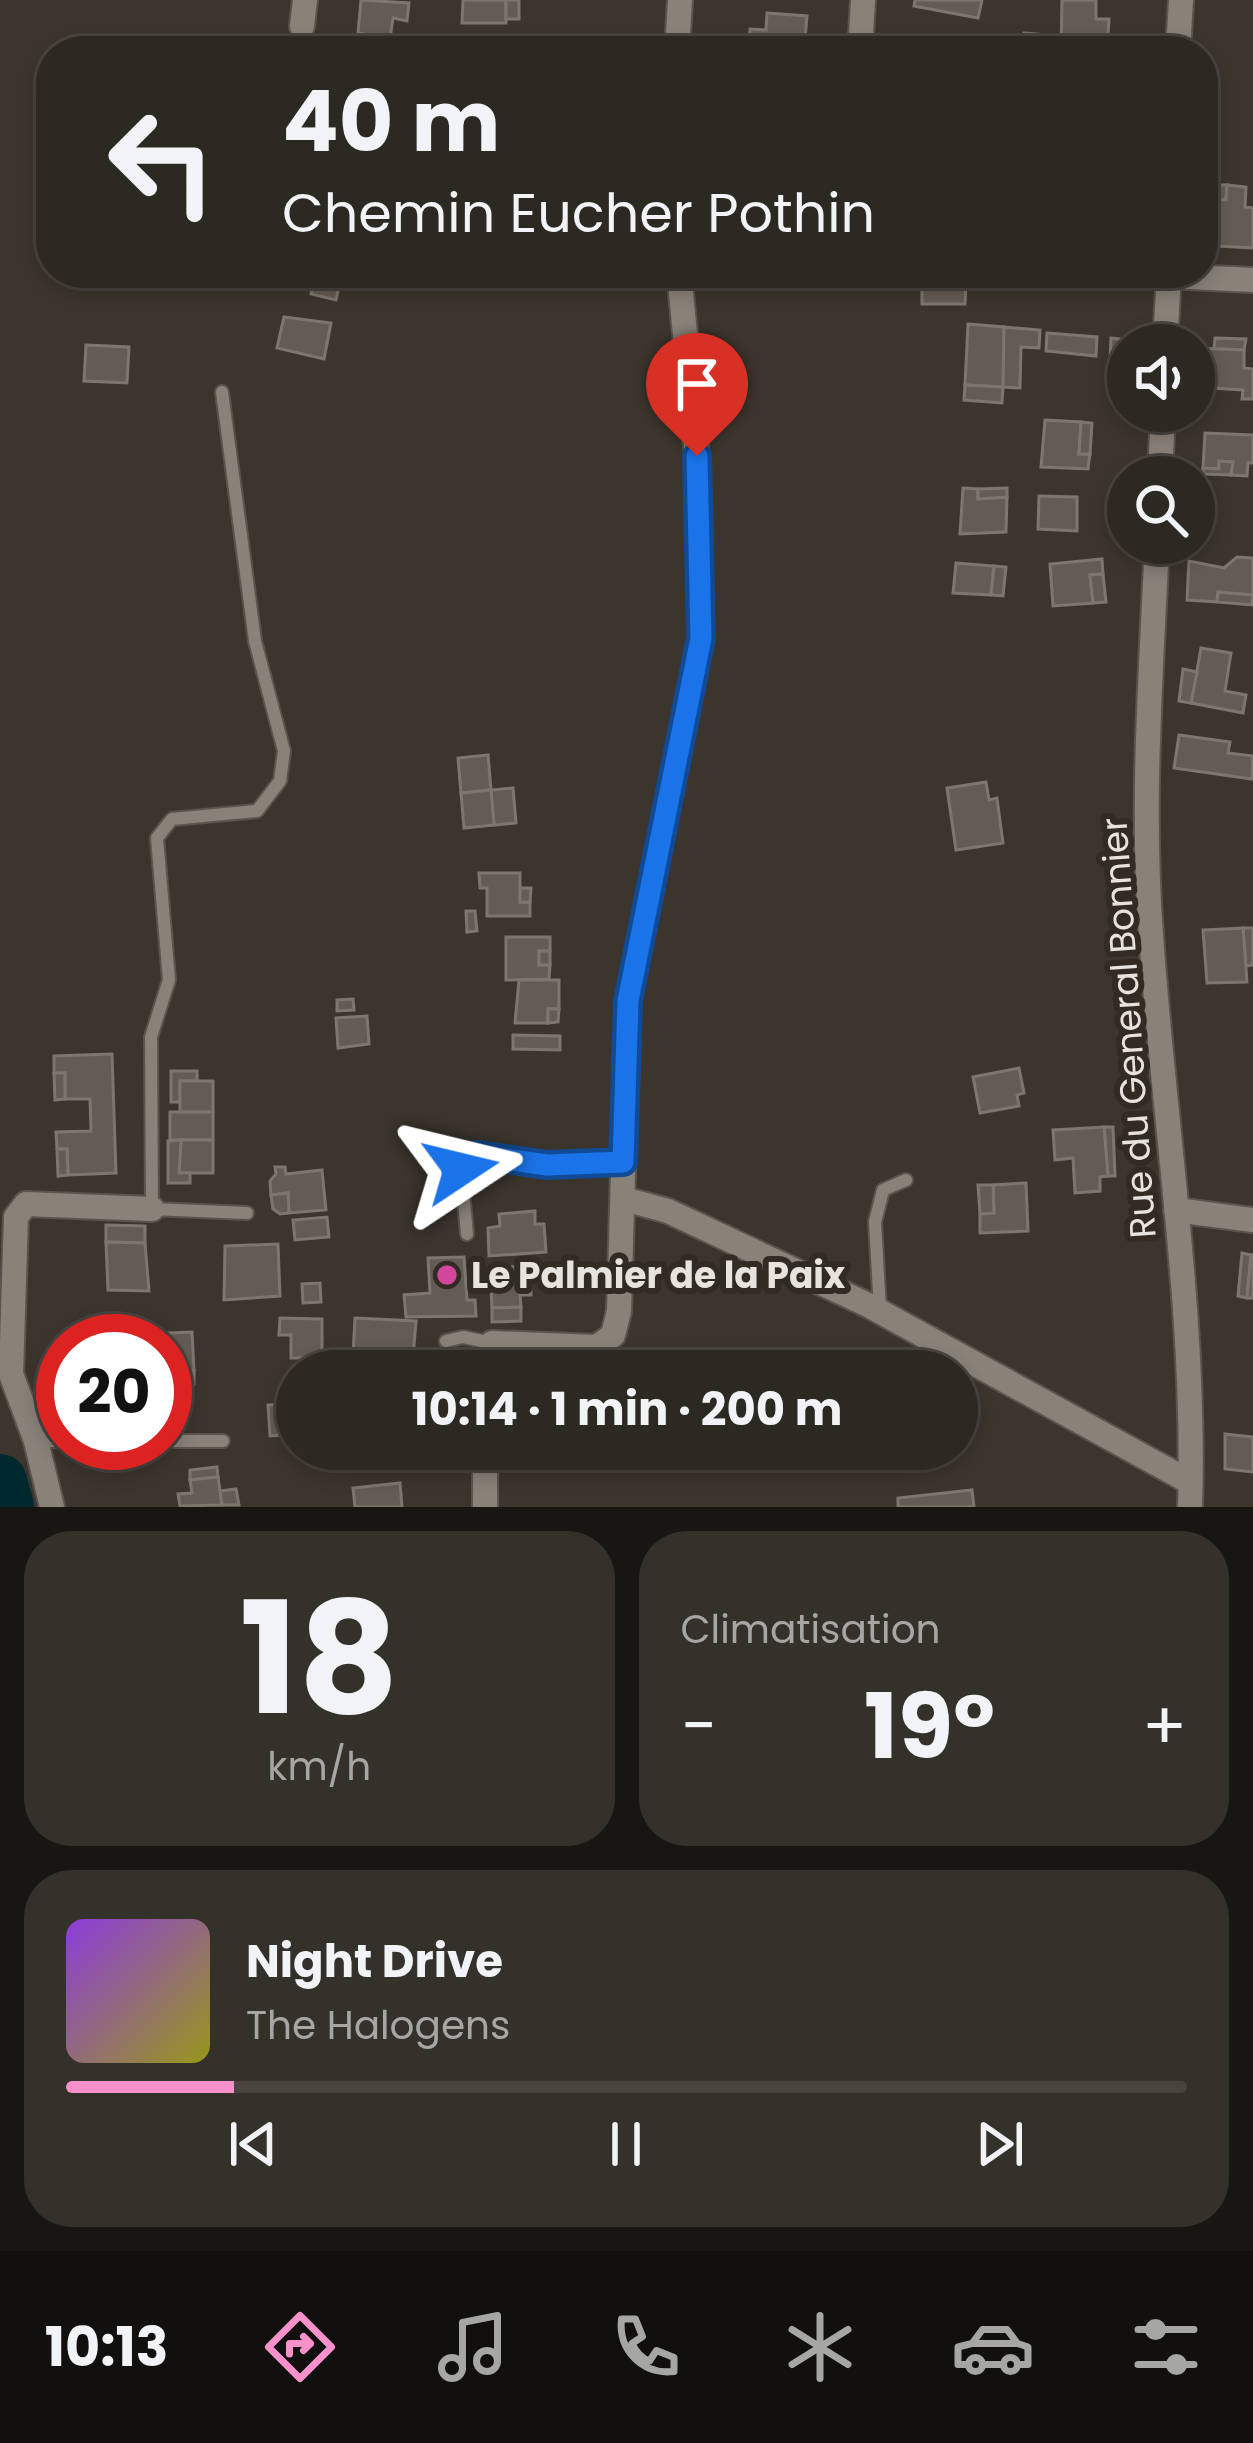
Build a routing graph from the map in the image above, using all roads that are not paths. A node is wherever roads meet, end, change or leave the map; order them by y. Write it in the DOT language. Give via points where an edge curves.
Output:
graph roads {
  1 [pos="680,0"];
  2 [pos="863,0"];
  3 [pos="1181,0"];
  4 [pos="861,34"];
  5 [pos="678,36"];
  6 [pos="1179,36"];
  7 [pos="1218,278"];
  8 [pos="1253,280"];
  9 [pos="680,288"];
  10 [pos="1168,288"];
  11 [pos="1167,324"];
  12 [pos="222,392"];
  13 [pos="1156,564"];
  14 [pos="623,1162"];
  15 [pos="906,1180"];
  16 [pos="624,1199"];
  17 [pos="152,1209"];
  18 [pos="1176,1210"];
  19 [pos="247,1213"];
  20 [pos="1253,1220"];
  21 [pos="467,1234"];
  22 [pos="880,1312"];
  23 [pos="446,1341"];
  24 [pos="492,1343"];
  25 [pos="491,1350"];
  26 [pos="36,1441"];
  27 [pos="192,1441"];
  28 [pos="223,1441"];
  29 [pos="43,1470"];
  30 [pos="485,1470"];
  31 [pos="1190,1500"];
  32 [pos="52,1507"];
  33 [pos="484,1507"];
  1 -- 5 [label="street"];
  2 -- 4 [label="street"];
  3 -- 6 [label="street"];
  7 -- 8 [label="street"];
  9 -- 14 [label="street" via="697,456 701,638 628,1001"];
  10 -- 11 [label="street"];
  12 -- 17 [label="lane" via="255,641 284,751 280,781 256,811 172,820 157,838 169,980 151,1037"];
  13 -- 18 [label="street, Rue du General Bonnier" via="1150,935"];
  14 -- 16 [label="street"];
  14 -- 21 [label="lane" via="547,1165 478,1155 461,1169"];
  15 -- 22 [label="lane" via="884,1190 875,1222"];
  16 -- 22 [label="street" via="668,1211"];
  16 -- 24 [label="street" via="613,1336 597,1346"];
  17 -- 19 [label="lane"];
  17 -- 26 [label="street" via="19,1209 11,1374"];
  18 -- 20 [label="street"];
  18 -- 31 [label="street, Rue du General Bonnier" via="1191,1381"];
  22 -- 31 [label="street"];
  23 -- 24 [label="lane"];
  24 -- 25 [label="street"];
  27 -- 28 [label="lane"];
  29 -- 32 [label="street"];
  30 -- 33 [label="street"];
}
